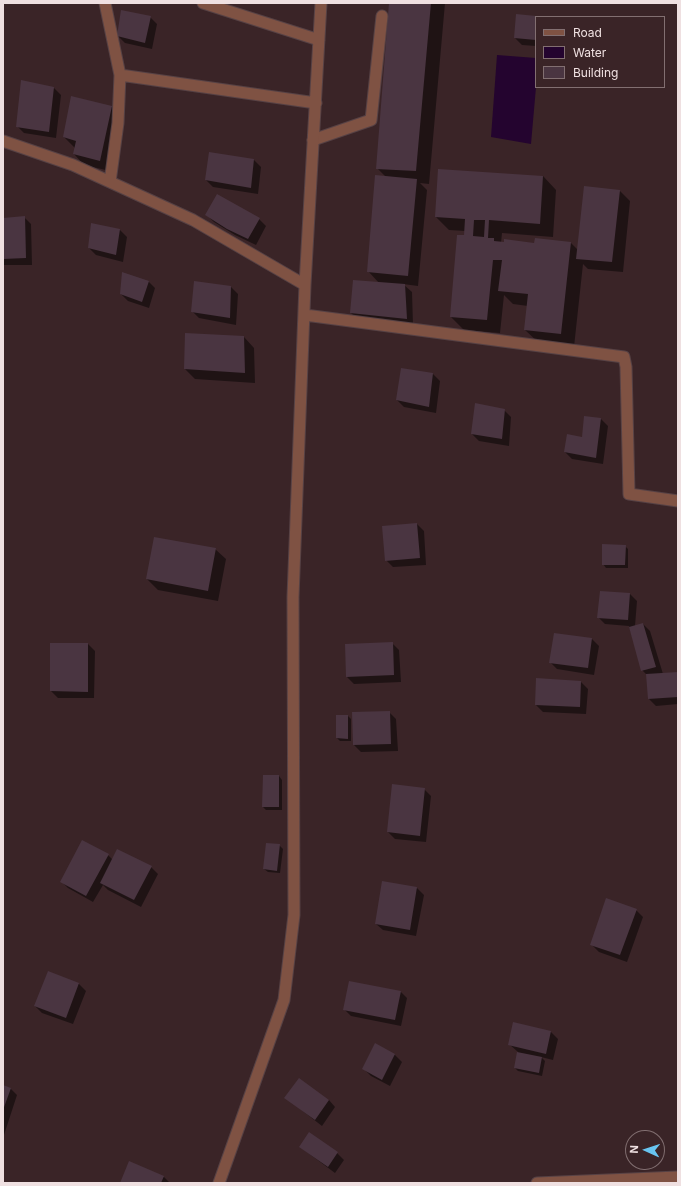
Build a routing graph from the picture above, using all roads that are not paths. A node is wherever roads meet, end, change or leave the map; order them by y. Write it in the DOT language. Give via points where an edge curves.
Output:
graph roads {
  1 [pos="105,3"];
  2 [pos="203,3"];
  3 [pos="322,3"];
  4 [pos="382,16"];
  5 [pos="319,40"];
  6 [pos="120,75"];
  7 [pos="316,103"];
  8 [pos="313,140"];
  9 [pos="3,141"];
  10 [pos="110,182"];
  11 [pos="306,285"];
  12 [pos="305,315"];
  13 [pos="678,501"];
  14 [pos="678,1178"];
  15 [pos="219,1183"];
  16 [pos="538,1183"];
  1 -- 6 [label="street"];
  2 -- 5 [label="street"];
  3 -- 5 [label="street"];
  4 -- 8 [label="street" via="371,120"];
  5 -- 7 [label="street"];
  6 -- 7 [label="street"];
  6 -- 10 [label="street" via="118,122"];
  7 -- 8 [label="street"];
  8 -- 11 [label="street"];
  9 -- 10 [label="street" via="73,165"];
  10 -- 11 [label="street" via="193,220"];
  11 -- 12 [label="street"];
  12 -- 13 [label="street" via="624,358 629,494"];
  12 -- 15 [label="street" via="292,613 294,914 284,1000"];
  14 -- 16 [label="street"];
}
